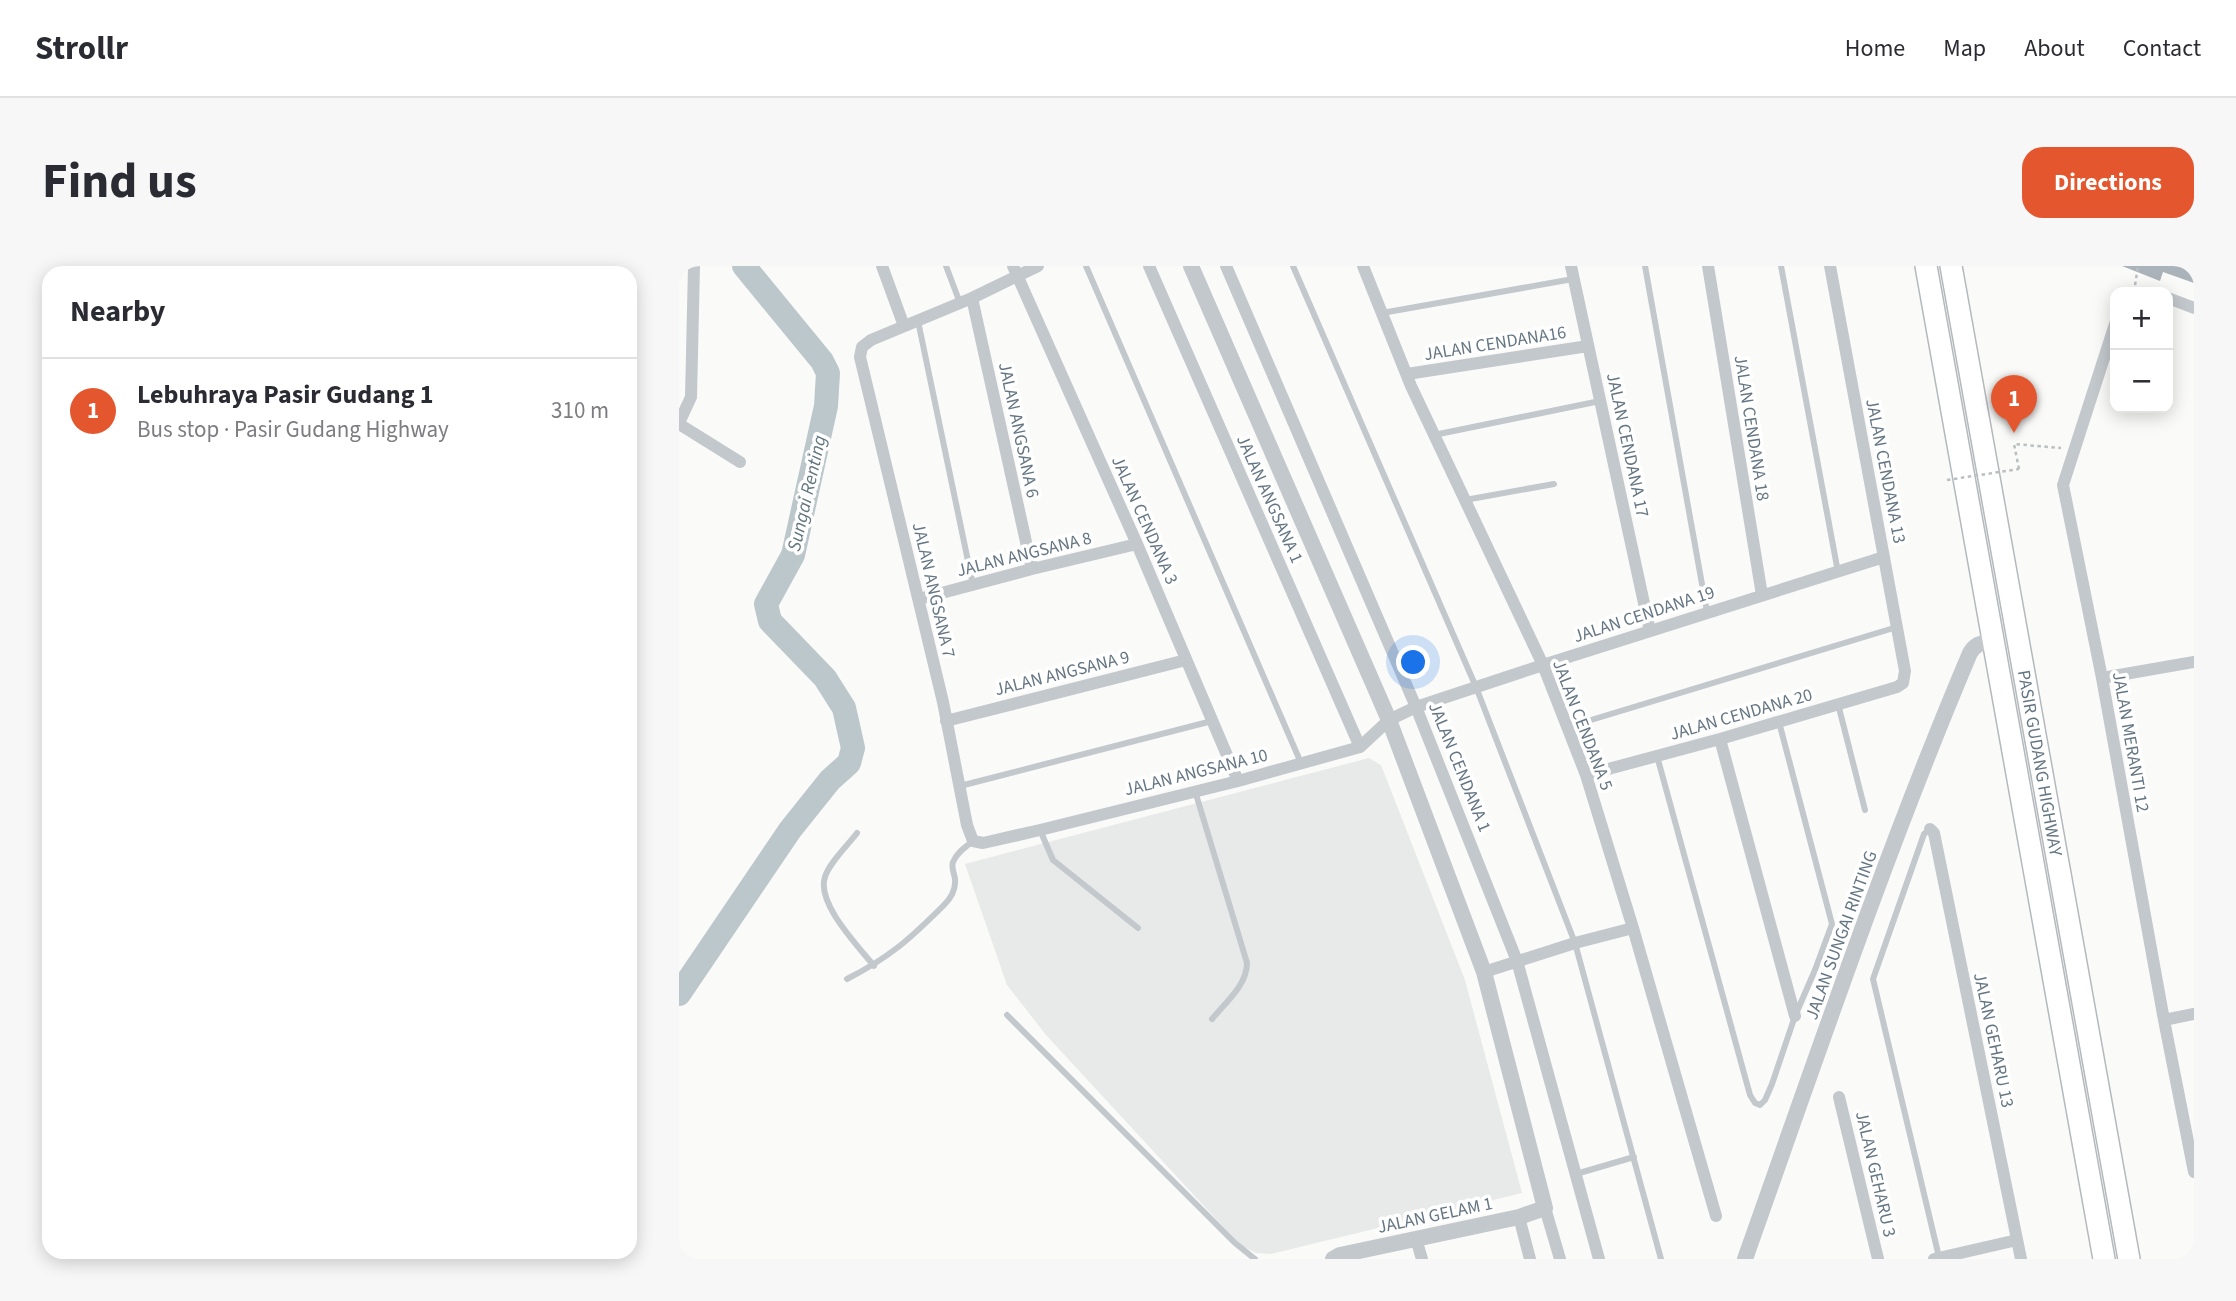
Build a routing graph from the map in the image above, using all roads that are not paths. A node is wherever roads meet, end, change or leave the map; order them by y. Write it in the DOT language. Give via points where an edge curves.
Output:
graph roads {
  1 [pos="694,266"];
  2 [pos="882,266"];
  3 [pos="946,266"];
  4 [pos="1038,266"];
  5 [pos="1086,266"];
  6 [pos="1149,266"];
  7 [pos="1191,266"];
  8 [pos="1226,266"];
  9 [pos="1293,266"];
  10 [pos="1363,266"];
  11 [pos="1645,266"];
  12 [pos="1707,266"];
  13 [pos="1781,266"];
  14 [pos="1830,266"];
  15 [pos="1926,266"];
  16 [pos="1951,266"];
  17 [pos="1015,271"];
  18 [pos="1573,273"];
  19 [pos="966,300"];
  20 [pos="2173,300"];
  21 [pos="2194,308"];
  22 [pos="1382,313"];
  23 [pos="918,321"];
  24 [pos="904,326"];
  25 [pos="2110,340"];
  26 [pos="1588,346"];
  27 [pos="1407,374"];
  28 [pos="1600,401"];
  29 [pos="679,423"];
  30 [pos="1434,435"];
  31 [pos="740,462"];
  32 [pos="1554,484"];
  33 [pos="1465,500"];
  34 [pos="1137,544"];
  35 [pos="1884,557"];
  36 [pos="1032,569"];
  37 [pos="1837,572"];
  38 [pos="973,585"];
  39 [pos="1762,595"];
  40 [pos="919,599"];
  41 [pos="1707,613"];
  42 [pos="1897,627"];
  43 [pos="1650,631"];
  44 [pos="1993,641"];
  45 [pos="1186,660"];
  46 [pos="2194,662"];
  47 [pos="1543,665"];
  48 [pos="2102,678"];
  49 [pos="1903,682"];
  50 [pos="1476,687"];
  51 [pos="1838,704"];
  52 [pos="1416,707"];
  53 [pos="1389,720"];
  54 [pos="946,721"];
  55 [pos="1212,721"];
  56 [pos="1779,722"];
  57 [pos="1567,727"];
  58 [pos="1720,739"];
  59 [pos="1360,747"];
  60 [pos="1657,756"];
  61 [pos="1301,763"];
  62 [pos="1585,775"];
  63 [pos="1238,781"];
  64 [pos="959,786"];
  65 [pos="1195,792"];
  66 [pos="1865,810"];
  67 [pos="1930,829"];
  68 [pos="1040,830"];
  69 [pos="857,833"];
  70 [pos="973,841"];
  71 [pos="1138,928"];
  72 [pos="1633,928"];
  73 [pos="1575,943"];
  74 [pos="1517,961"];
  75 [pos="874,966"];
  76 [pos="1484,972"];
  77 [pos="847,979"];
  78 [pos="2194,1014"];
  79 [pos="1007,1015"];
  80 [pos="1795,1016"];
  81 [pos="1212,1019"];
  82 [pos="2164,1020"];
  83 [pos="1839,1097"];
  84 [pos="1634,1157"];
  85 [pos="2194,1172"];
  86 [pos="1576,1174"];
  87 [pos="1545,1208"];
  88 [pos="1716,1216"];
  89 [pos="1519,1217"];
  90 [pos="1416,1239"];
  91 [pos="2017,1240"];
  92 [pos="1255,1259"];
  93 [pos="1333,1259"];
  94 [pos="1422,1259"];
  95 [pos="1530,1259"];
  96 [pos="1560,1259"];
  97 [pos="1599,1259"];
  98 [pos="1661,1259"];
  99 [pos="1745,1259"];
  100 [pos="1878,1259"];
  101 [pos="1938,1259"];
  102 [pos="2021,1259"];
  103 [pos="2104,1259"];
  104 [pos="2129,1259"];
  1 -- 29 [label="street" via="691,397"];
  2 -- 24 [label="street"];
  3 -- 19 [label="lane"];
  4 -- 17 [label="street"];
  5 -- 61 [label="lane"];
  6 -- 59 [label="street, JALAN ANGSANA 1"];
  7 -- 53 [label="street"];
  8 -- 52 [label="street, JALAN CENDANA 1"];
  9 -- 50 [label="lane"];
  10 -- 22 [label="street, JALAN CENDANA 5"];
  11 -- 41 [label="lane"];
  12 -- 39 [label="street, JALAN CENDANA 18"];
  13 -- 37 [label="lane"];
  14 -- 35 [label="street, JALAN CENDANA 13"];
  15 -- 44 [label="highway, PASIR GUDANG HIGHWAY"];
  16 -- 104 [label="highway, PASIR GUDANG HIGHWAY"];
  17 -- 19 [label="street"];
  17 -- 34 [label="street, JALAN CENDANA 3"];
  18 -- 22 [label="lane"];
  18 -- 26 [label="street, JALAN CENDANA 17"];
  19 -- 23 [label="street"];
  19 -- 36 [label="street, JALAN ANGSANA 6"];
  20 -- 21 [label="street"];
  22 -- 27 [label="street, JALAN CENDANA 5"];
  23 -- 24 [label="street"];
  23 -- 38 [label="lane"];
  24 -- 40 [label="street, JALAN ANGSANA 7" via="871,340 862,347 860,357"];
  25 -- 48 [label="street, JALAN MERANTI 12" via="2063,485"];
  26 -- 27 [label="street, JALAN CENDANA16"];
  26 -- 28 [label="street, JALAN CENDANA 17"];
  27 -- 30 [label="street, JALAN CENDANA 5"];
  28 -- 30 [label="lane"];
  28 -- 43 [label="street, JALAN CENDANA 17"];
  29 -- 31 [label="street"];
  30 -- 33 [label="street, JALAN CENDANA 5"];
  32 -- 33 [label="lane"];
  33 -- 47 [label="street, JALAN CENDANA 5"];
  34 -- 36 [label="street, JALAN ANGSANA 8"];
  34 -- 45 [label="street, JALAN CENDANA 3"];
  35 -- 37 [label="street, JALAN CENDANA 19"];
  35 -- 42 [label="street, JALAN CENDANA 13"];
  36 -- 38 [label="street, JALAN ANGSANA 8"];
  37 -- 39 [label="street, JALAN CENDANA 19"];
  38 -- 40 [label="street, JALAN ANGSANA 8"];
  39 -- 41 [label="street, JALAN CENDANA 19"];
  40 -- 54 [label="street, JALAN ANGSANA 7"];
  41 -- 43 [label="street, JALAN CENDANA 19"];
  42 -- 49 [label="street, JALAN CENDANA 13"];
  42 -- 57 [label="lane"];
  43 -- 47 [label="street, JALAN CENDANA 19"];
  44 -- 99 [label="street, JALAN SUNGAI RINTING" via="1981,643 1970,653 1933,740"];
  44 -- 103 [label="highway, PASIR GUDANG HIGHWAY"];
  45 -- 54 [label="street, JALAN ANGSANA 9"];
  45 -- 55 [label="street, JALAN CENDANA 3"];
  46 -- 48 [label="street"];
  47 -- 50 [label="street, JALAN CENDANA 19"];
  47 -- 57 [label="street, JALAN CENDANA 5"];
  48 -- 82 [label="street, JALAN MERANTI 12"];
  49 -- 51 [label="street, JALAN CENDANA 20"];
  50 -- 52 [label="street, JALAN CENDANA 19"];
  50 -- 73 [label="lane"];
  51 -- 56 [label="street, JALAN CENDANA 20"];
  51 -- 66 [label="lane"];
  52 -- 53 [label="street, JALAN ANGSANA 10"];
  52 -- 74 [label="street, JALAN CENDANA 1"];
  53 -- 59 [label="street, JALAN ANGSANA 10"];
  53 -- 76 [label="street"];
  54 -- 64 [label="street, JALAN ANGSANA 7"];
  55 -- 63 [label="street, JALAN CENDANA 3"];
  55 -- 64 [label="lane"];
  56 -- 58 [label="street, JALAN CENDANA 20"];
  56 -- 80 [label="lane" via="1832,923"];
  57 -- 62 [label="street, JALAN CENDANA 5"];
  58 -- 60 [label="street, JALAN CENDANA 20"];
  58 -- 80 [label="street"];
  59 -- 61 [label="street, JALAN ANGSANA 10"];
  60 -- 62 [label="street, JALAN CENDANA 20"];
  60 -- 80 [label="lane" via="1755,1103 1765,1100"];
  61 -- 63 [label="street, JALAN ANGSANA 10"];
  62 -- 72 [label="street, JALAN CENDANA 5"];
  63 -- 65 [label="street, JALAN ANGSANA 10"];
  64 -- 70 [label="street, JALAN ANGSANA 7"];
  65 -- 68 [label="street, JALAN ANGSANA 10"];
  65 -- 81 [label="lane" via="1247,963 1243,983"];
  67 -- 91 [label="street, JALAN GEHARU 13"];
  67 -- 101 [label="lane" via="1924,834 1873,979"];
  68 -- 70 [label="street, JALAN ANGSANA 10"];
  68 -- 71 [label="lane" via="1053,860"];
  69 -- 75 [label="lane" via="827,872 824,890 828,904"];
  70 -- 75 [label="lane" via="953,861 950,899 903,946"];
  72 -- 73 [label="street"];
  72 -- 88 [label="street, JALAN CENDANA 5"];
  73 -- 74 [label="street"];
  73 -- 84 [label="lane"];
  74 -- 76 [label="street"];
  74 -- 86 [label="street, JALAN CENDANA 1"];
  75 -- 77 [label="lane"];
  76 -- 87 [label="street"];
  78 -- 82 [label="street"];
  79 -- 92 [label="lane"];
  82 -- 85 [label="street, JALAN MERANTI 12"];
  83 -- 100 [label="street, JALAN GEHARU 3"];
  84 -- 86 [label="lane"];
  84 -- 98 [label="lane"];
  86 -- 97 [label="street, JALAN CENDANA 1"];
  87 -- 89 [label="street, JALAN GELAM 1"];
  87 -- 96 [label="street"];
  89 -- 90 [label="street, JALAN GELAM 1"];
  89 -- 95 [label="street"];
  90 -- 93 [label="street, JALAN GELAM 1"];
  90 -- 94 [label="street"];
  91 -- 101 [label="street"];
  91 -- 102 [label="street, JALAN GEHARU 13"];
}
